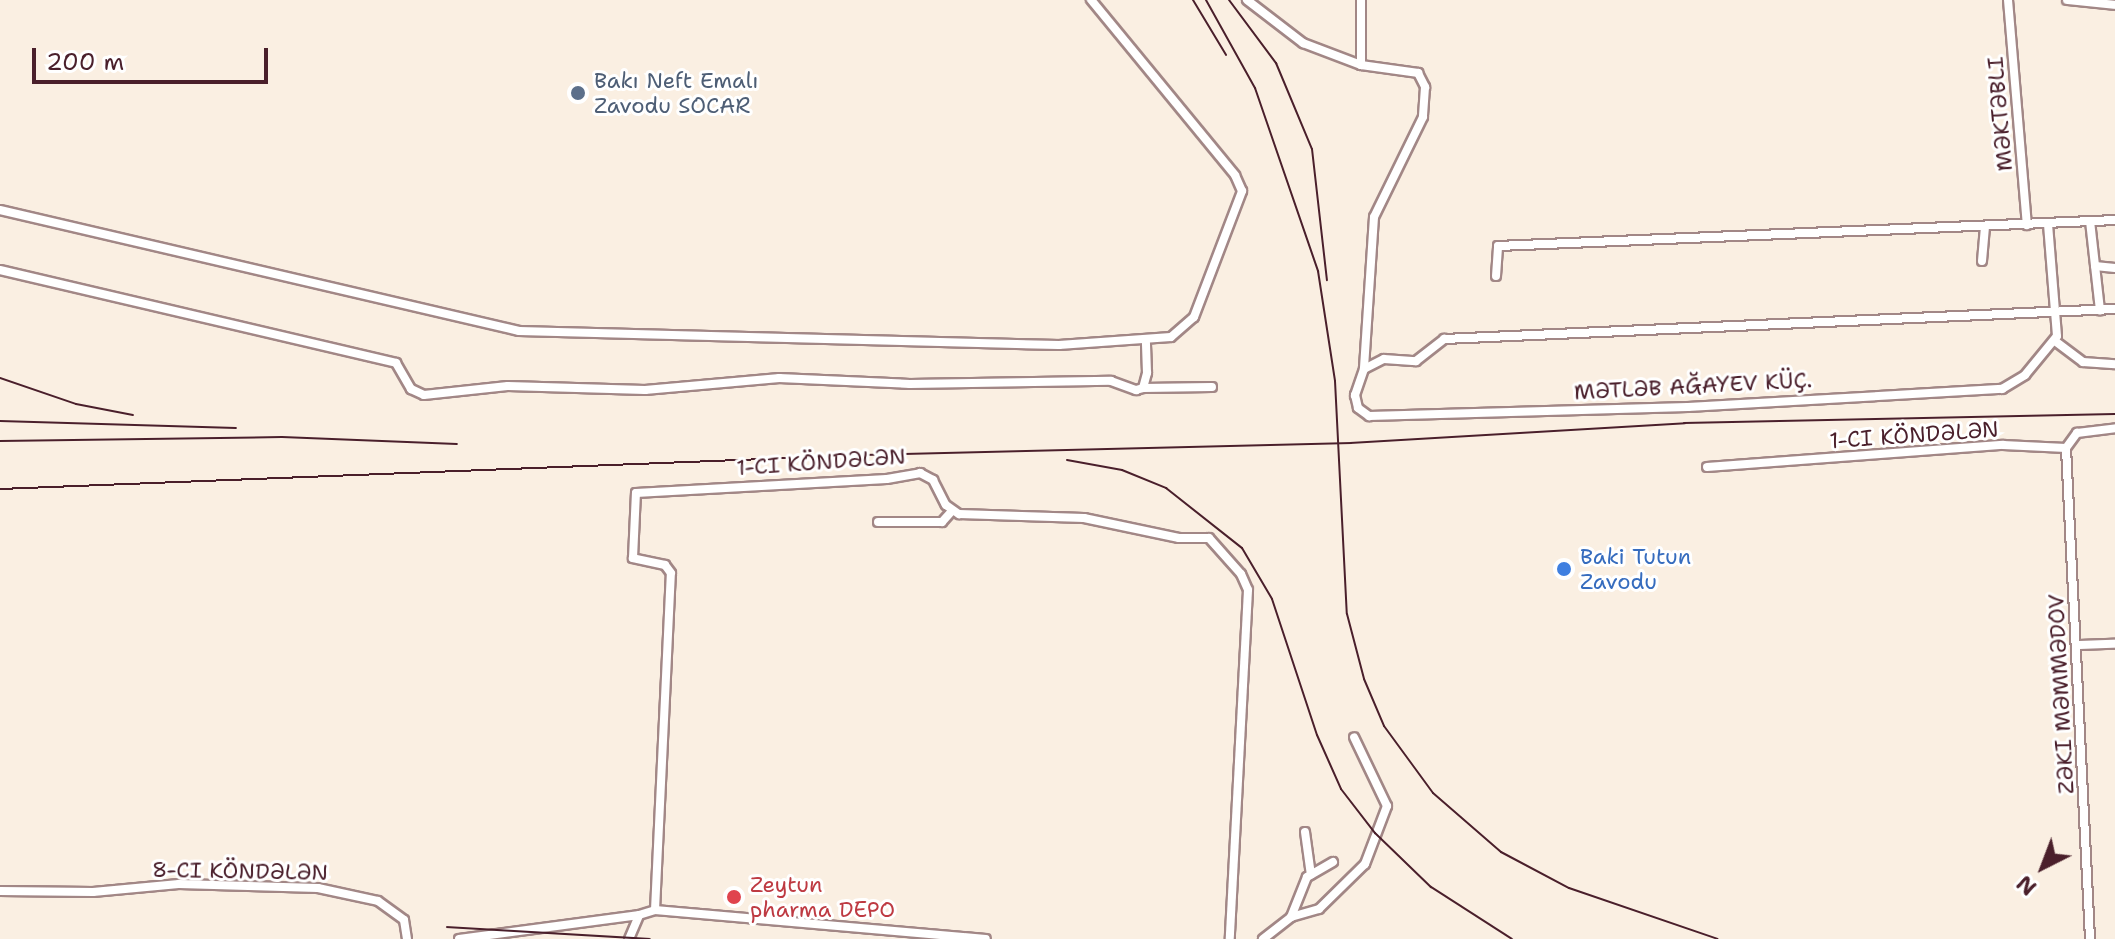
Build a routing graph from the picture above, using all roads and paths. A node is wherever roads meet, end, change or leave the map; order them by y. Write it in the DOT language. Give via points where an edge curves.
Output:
graph roads {
  1 [pos="1091,0"];
  2 [pos="1247,0"];
  3 [pos="1361,0"];
  4 [pos="2008,0"];
  5 [pos="2067,0"];
  6 [pos="2115,5"];
  7 [pos="1361,65"];
  8 [pos="0,210"];
  9 [pos="2115,220"];
  10 [pos="2090,221"];
  11 [pos="2048,224"];
  12 [pos="2027,225"];
  13 [pos="1985,226"];
  14 [pos="1982,261"];
  15 [pos="2095,266"];
  16 [pos="2115,268"];
  17 [pos="0,270"];
  18 [pos="1496,276"];
  19 [pos="2100,310"];
  20 [pos="2115,311"];
  21 [pos="2055,312"];
  22 [pos="1146,339"];
  23 [pos="2055,341"];
  24 [pos="2115,364"];
  25 [pos="1364,369"];
  26 [pos="1212,387"];
  27 [pos="1143,388"];
  28 [pos="2115,428"];
  29 [pos="2066,448"];
  30 [pos="1707,467"];
  31 [pos="952,511"];
  32 [pos="878,522"];
  33 [pos="2115,644"];
  34 [pos="2077,645"];
  35 [pos="1354,737"];
  36 [pos="1305,832"];
  37 [pos="1333,862"];
  38 [pos="1311,875"];
  39 [pos="0,891"];
  40 [pos="655,910"];
  41 [pos="639,915"];
  42 [pos="1291,917"];
  43 [pos="407,939"];
  44 [pos="459,939"];
  45 [pos="629,939"];
  46 [pos="986,939"];
  47 [pos="1230,939"];
  48 [pos="1263,939"];
  49 [pos="2090,939"];
  1 -- 22 [label="street" via="1235,175 1242,191 1194,317 1171,337"];
  2 -- 7 [label="street" via="1303,43"];
  3 -- 7 [label="street"];
  4 -- 12 [label="street, MƏKTƏBLI"];
  5 -- 6 [label="street"];
  7 -- 25 [label="street, MƏTLƏB AĞAYEV KÜÇ." via="1418,73 1425,87 1423,117 1376,211"];
  8 -- 22 [label="street" via="519,331 1059,345"];
  9 -- 10 [label="street"];
  10 -- 11 [label="street"];
  10 -- 15 [label="street"];
  11 -- 12 [label="street"];
  11 -- 21 [label="street"];
  12 -- 13 [label="street"];
  13 -- 14 [label="street"];
  13 -- 18 [label="street" via="1498,246"];
  15 -- 16 [label="street"];
  15 -- 19 [label="street"];
  17 -- 27 [label="street" via="396,363 411,389 424,395 508,386 645,390 779,378 910,384 1111,381"];
  19 -- 20 [label="street"];
  19 -- 21 [label="street"];
  21 -- 23 [label="street"];
  21 -- 25 [label="street" via="1444,339 1416,361 1384,359"];
  22 -- 27 [label="street"];
  23 -- 24 [label="street" via="2083,362"];
  23 -- 25 [label="street, MƏTLƏB AĞAYEV KÜÇ." via="2025,375 2002,389 1659,408 1375,418 1355,402"];
  26 -- 27 [label="street"];
  28 -- 29 [label="street" via="2077,433"];
  29 -- 30 [label="street, 1-CI KÖNDƏLƏN" via="2003,445"];
  29 -- 34 [label="street, ZƏKI MƏMMƏDOV"];
  31 -- 32 [label="street" via="942,522"];
  31 -- 40 [label="street, 1-CI KÖNDƏLƏN" via="933,480 920,473 636,493 633,558 665,565 671,573"];
  31 -- 47 [label="street" via="1103,520 1152,534 1209,538 1241,574 1248,590"];
  33 -- 34 [label="street"];
  34 -- 49 [label="street, ZƏKI MƏMMƏDOV"];
  35 -- 42 [label="street" via="1387,799 1368,861 1319,909"];
  36 -- 38 [label="street"];
  37 -- 38 [label="street"];
  38 -- 42 [label="street" via="1303,882"];
  39 -- 43 [label="street, 8-CI KÖNDƏLƏN" via="93,892 179,884 338,891 369,898 399,915"];
  40 -- 41 [label="street"];
  40 -- 46 [label="street"];
  41 -- 44 [label="street"];
  41 -- 45 [label="street"];
  42 -- 48 [label="street"];
}
